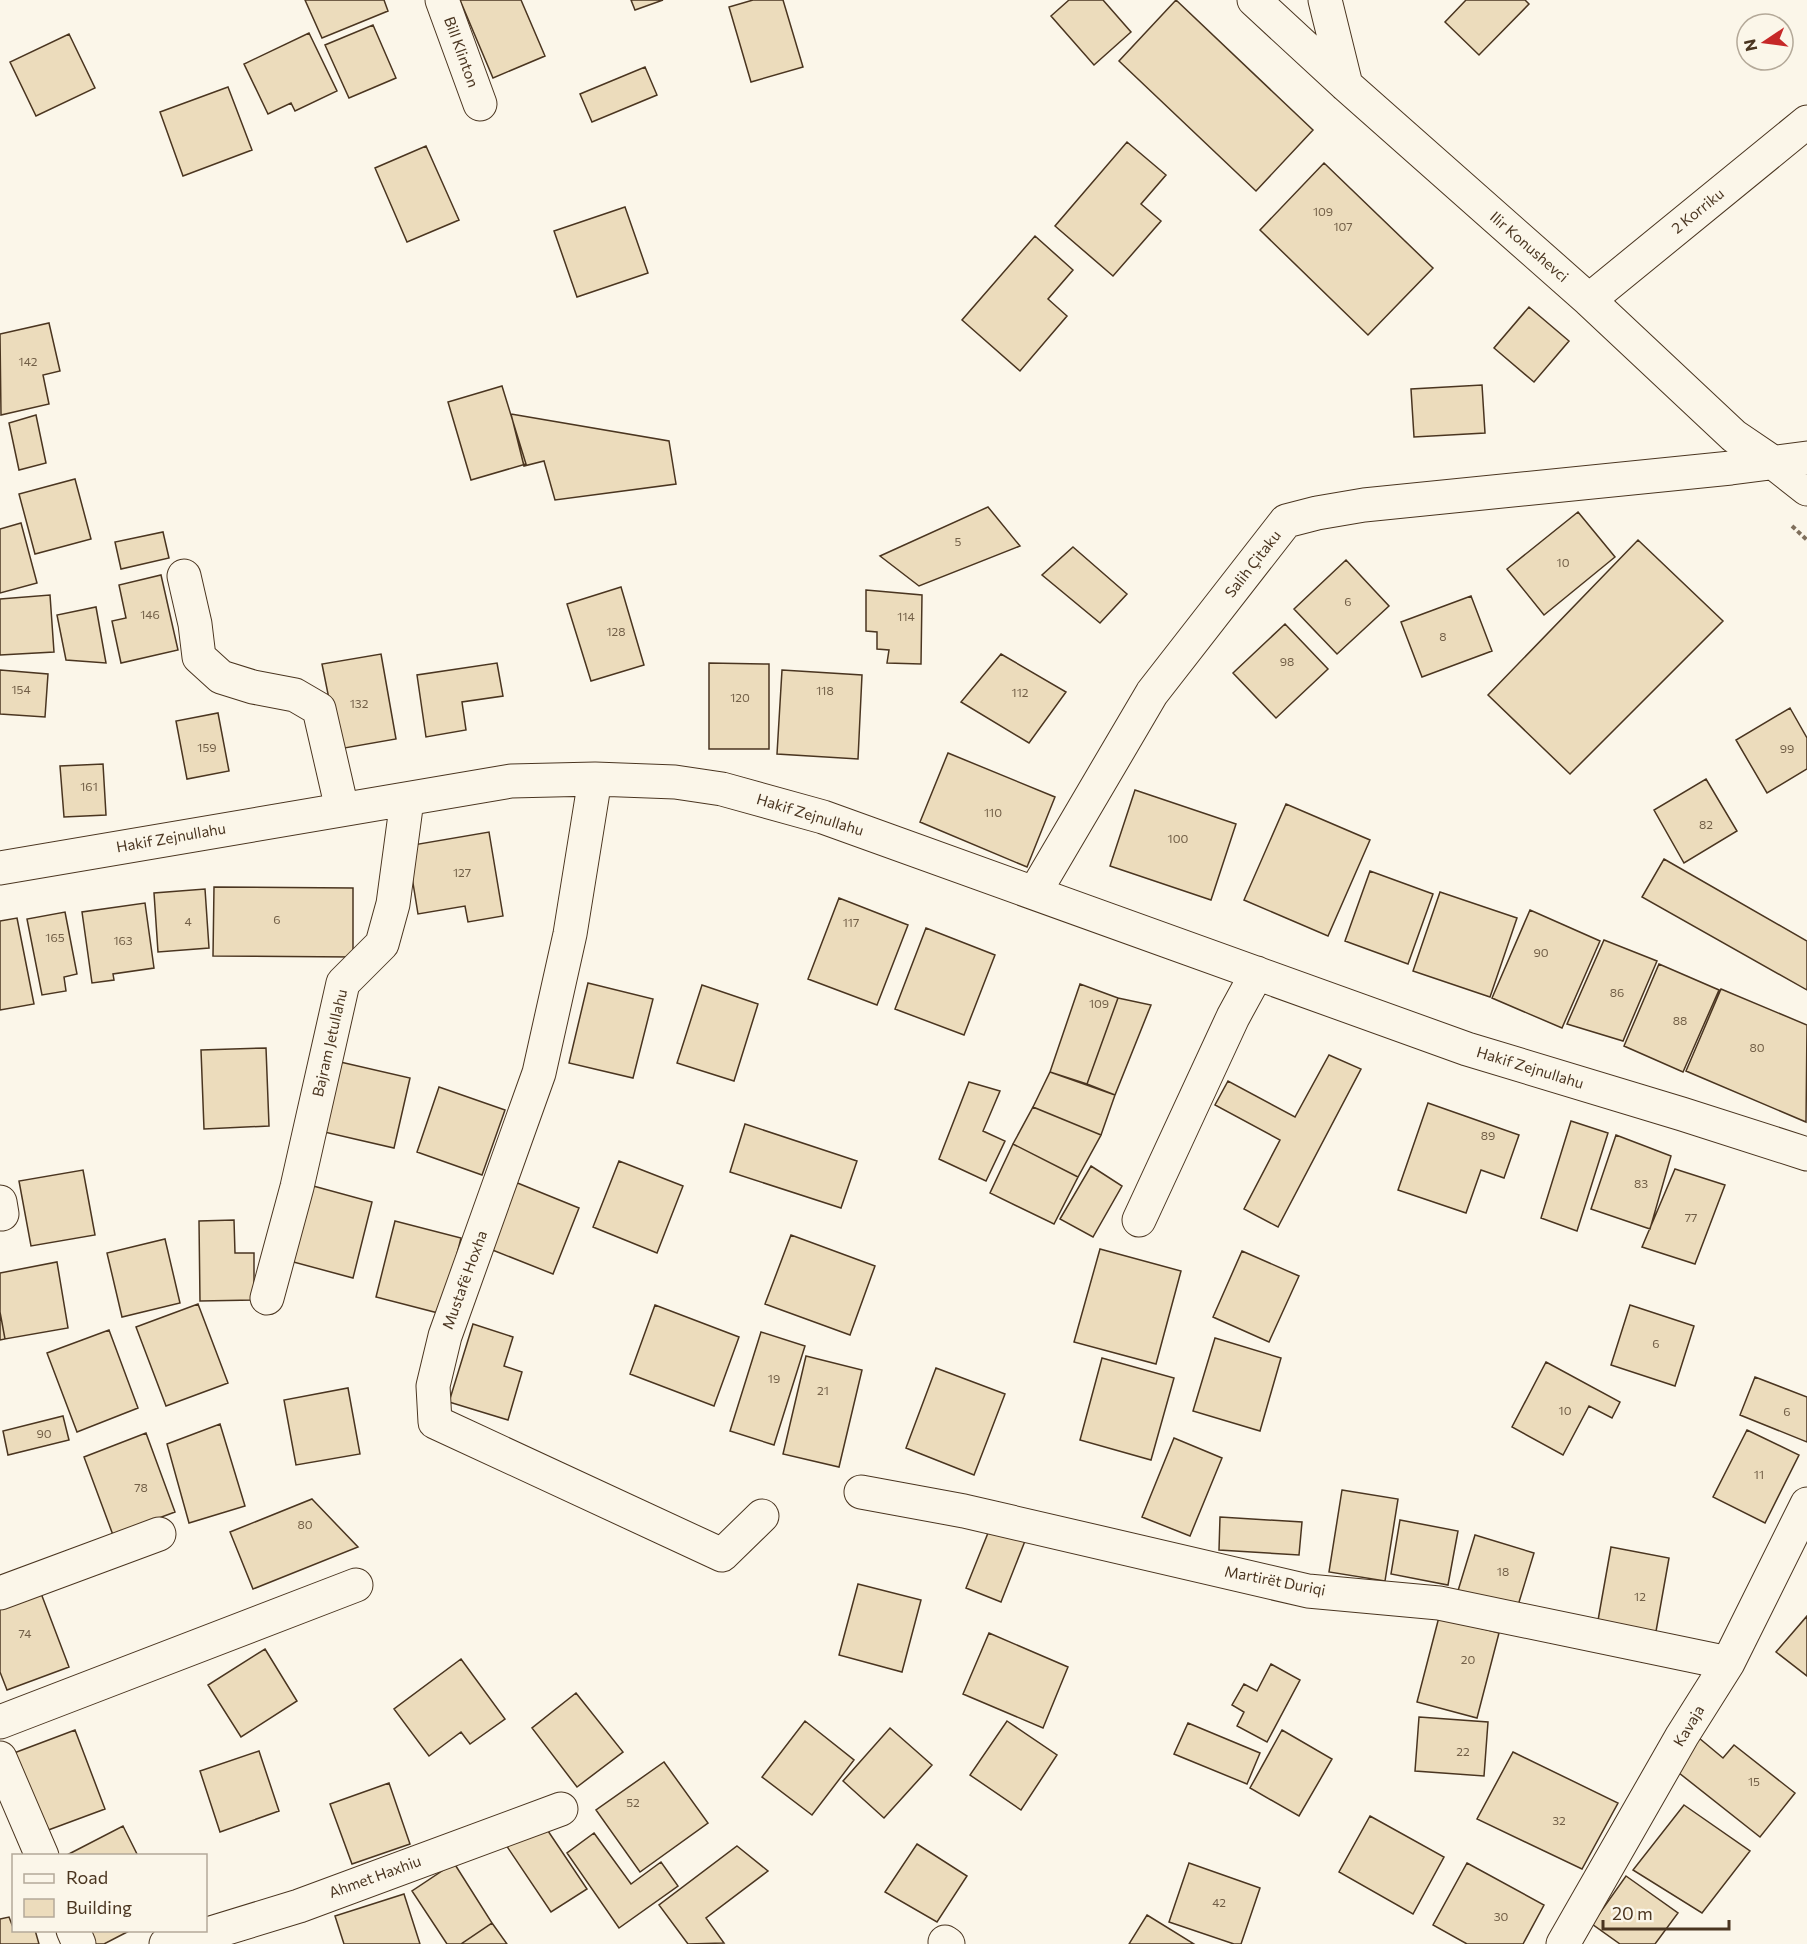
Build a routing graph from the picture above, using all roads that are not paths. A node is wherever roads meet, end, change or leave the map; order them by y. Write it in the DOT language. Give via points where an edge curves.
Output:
graph roads {
  1 [pos="442,0"];
  2 [pos="1254,0"];
  3 [pos="1325,0"];
  4 [pos="1346,85"];
  5 [pos="480,104"];
  6 [pos="1807,122"];
  7 [pos="1589,300"];
  8 [pos="1807,458"];
  9 [pos="1774,463"];
  10 [pos="1807,489"];
  11 [pos="184,576"];
  12 [pos="595,780"];
  13 [pos="407,800"];
  14 [pos="342,809"];
  15 [pos="0,868"];
  16 [pos="1035,892"];
  17 [pos="1257,973"];
  18 [pos="1807,1154"];
  19 [pos="1139,1220"];
  20 [pos="267,1298"];
  21 [pos="861,1492"];
  22 [pos="1807,1504"];
  23 [pos="762,1516"];
  24 [pos="159,1534"];
  25 [pos="356,1585"];
  26 [pos="0,1593"];
  27 [pos="1728,1663"];
  28 [pos="0,1722"];
  29 [pos="0,1758"];
  30 [pos="561,1809"];
  31 [pos="41,1854"];
  32 [pos="181,1943"];
  33 [pos="1563,1944"];
  1 -- 5 [label="street, Bill Klinton"];
  2 -- 4 [label="street, Ilir Konushevci"];
  3 -- 4 [label="street"];
  4 -- 7 [label="street, Ilir Konushevci"];
  6 -- 7 [label="street, 2 Korriku"];
  7 -- 9 [label="street, Ilir Konushevci" via="1734,436"];
  8 -- 9 [label="street, Salih Çitaku"];
  9 -- 10 [label="street, Ilir Konushevci"];
  9 -- 16 [label="street, Salih Çitaku" via="1364,505 1286,521 1152,693"];
  11 -- 14 [label="street" via="199,657 221,677 295,695 319,709"];
  12 -- 13 [label="street, Hakif Zejnullahu" via="511,781"];
  12 -- 16 [label="street, Hakif Zejnullahu" via="675,782 722,789 823,817"];
  12 -- 23 [label="street, Mustafë Hoxha" via="570,934 539,1073 445,1336 433,1386 435,1422 722,1555"];
  13 -- 14 [label="street, Hakif Zejnullahu"];
  13 -- 20 [label="street, Bajram Jetullahu" via="393,904 382,944 342,983 297,1187"];
  14 -- 15 [label="street, Hakif Zejnullahu"];
  16 -- 17 [label="street, Hakif Zejnullahu"];
  17 -- 18 [label="street, Hakif Zejnullahu" via="1467,1049"];
  17 -- 19 [label="street"];
  21 -- 27 [label="street, Martirët Duriqi" via="964,1510 1308,1591 1439,1602"];
  22 -- 27 [label="street, Kavaja"];
  24 -- 26 [label="street"];
  25 -- 28 [label="street"];
  27 -- 33 [label="street, Kavaja"];
  29 -- 31 [label="street"];
  30 -- 32 [label="street, Ahmet Haxhiu" via="299,1906"];
}
